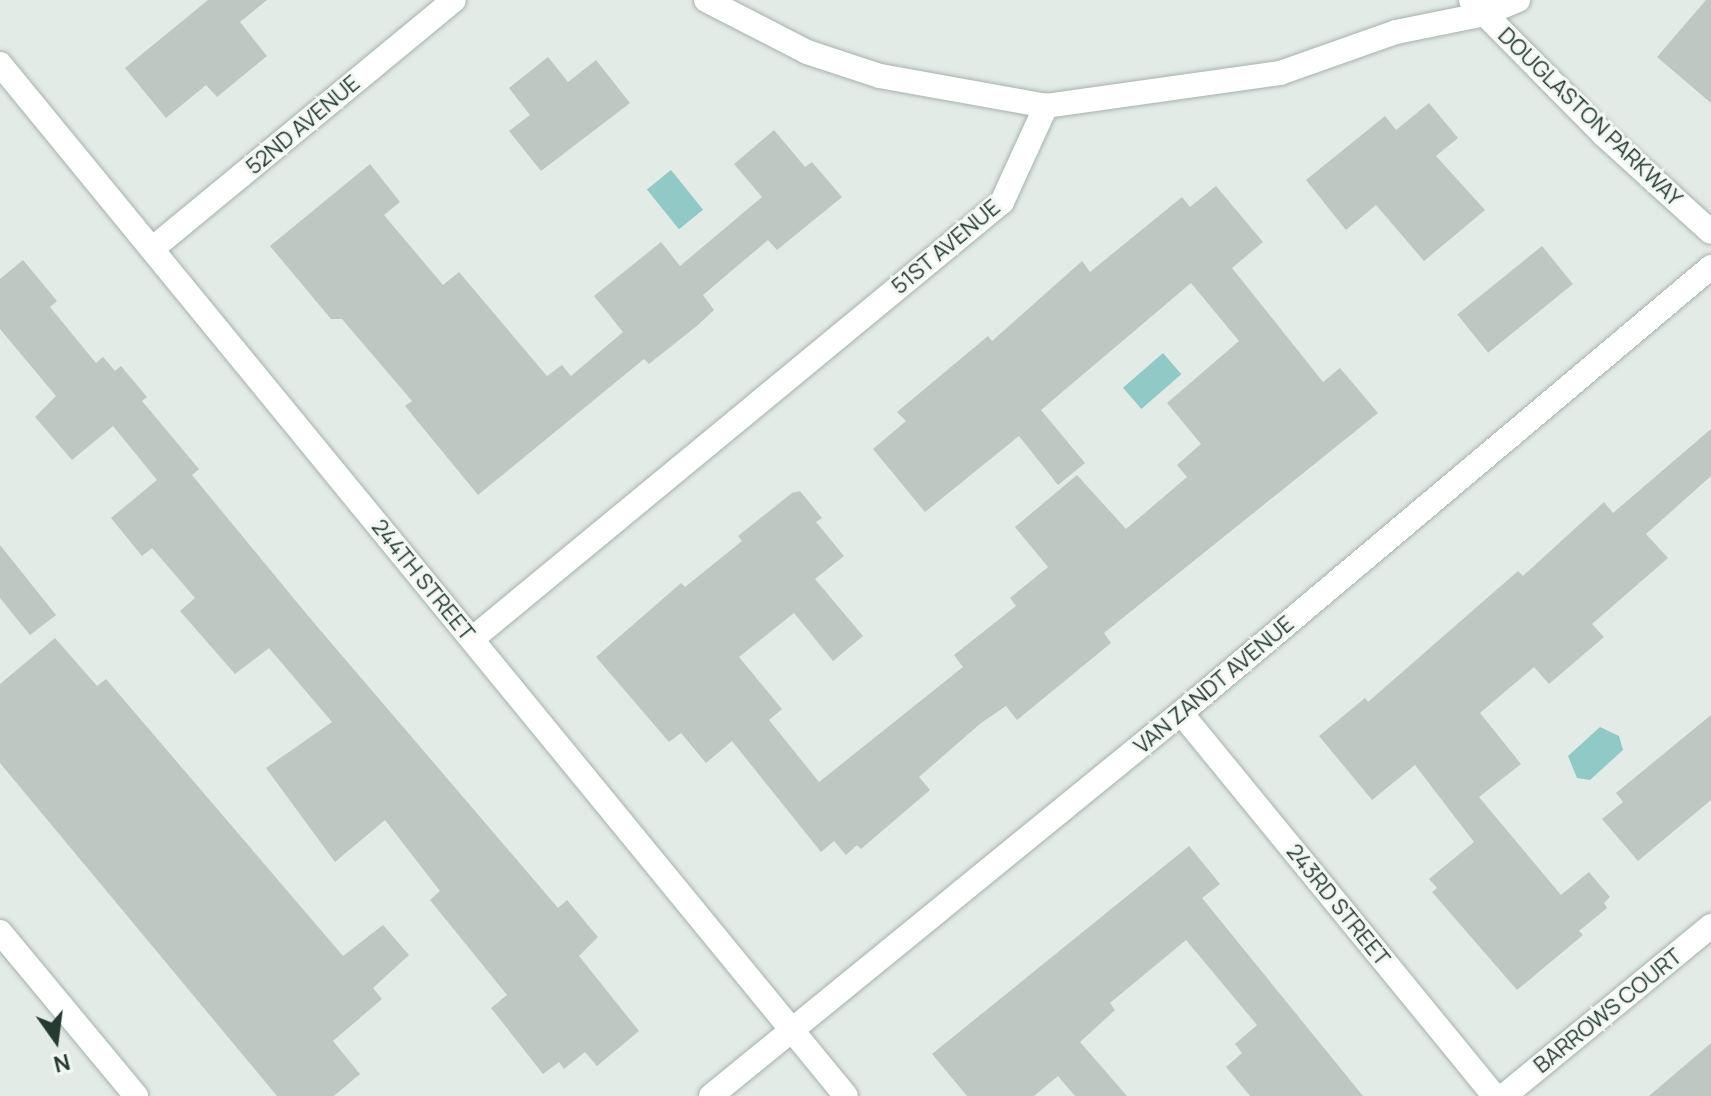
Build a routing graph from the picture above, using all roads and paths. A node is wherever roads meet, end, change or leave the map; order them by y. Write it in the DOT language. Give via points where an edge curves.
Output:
graph roads {
  1 [pos="454,0"];
  2 [pos="706,0"];
  3 [pos="1518,0"];
  4 [pos="1478,7"];
  5 [pos="0,64"];
  6 [pos="1046,106"];
  7 [pos="1711,232"];
  8 [pos="152,249"];
  9 [pos="1711,267"];
  10 [pos="472,639"];
  11 [pos="1181,713"];
  12 [pos="1711,926"];
  13 [pos="0,932"];
  14 [pos="793,1031"];
  15 [pos="136,1096"];
  16 [pos="711,1096"];
  17 [pos="846,1096"];
  18 [pos="1495,1096"];
  19 [pos="1504,1096"];
  1 -- 8 [label="street, 52ND AVENUE"];
  2 -- 6 [label="street" via="807,52 880,76"];
  3 -- 4 [label="street"];
  4 -- 6 [label="street" via="1280,73"];
  4 -- 7 [label="street, DOUGLASTON PARKWAY" via="1604,135"];
  5 -- 8 [label="street, 244TH STREET"];
  6 -- 10 [label="street, 51ST AVENUE" via="1002,202"];
  8 -- 10 [label="street, 244TH STREET"];
  9 -- 11 [label="street, VAN ZANDT AVENUE"];
  10 -- 14 [label="street, 244TH STREET"];
  11 -- 14 [label="street, VAN ZANDT AVENUE"];
  11 -- 18 [label="street, 243RD STREET"];
  12 -- 19 [label="street, BARROWS COURT"];
  13 -- 15 [label="street"];
  14 -- 16 [label="street, VAN ZANDT AVENUE"];
  14 -- 17 [label="street, 244TH STREET"];
}
